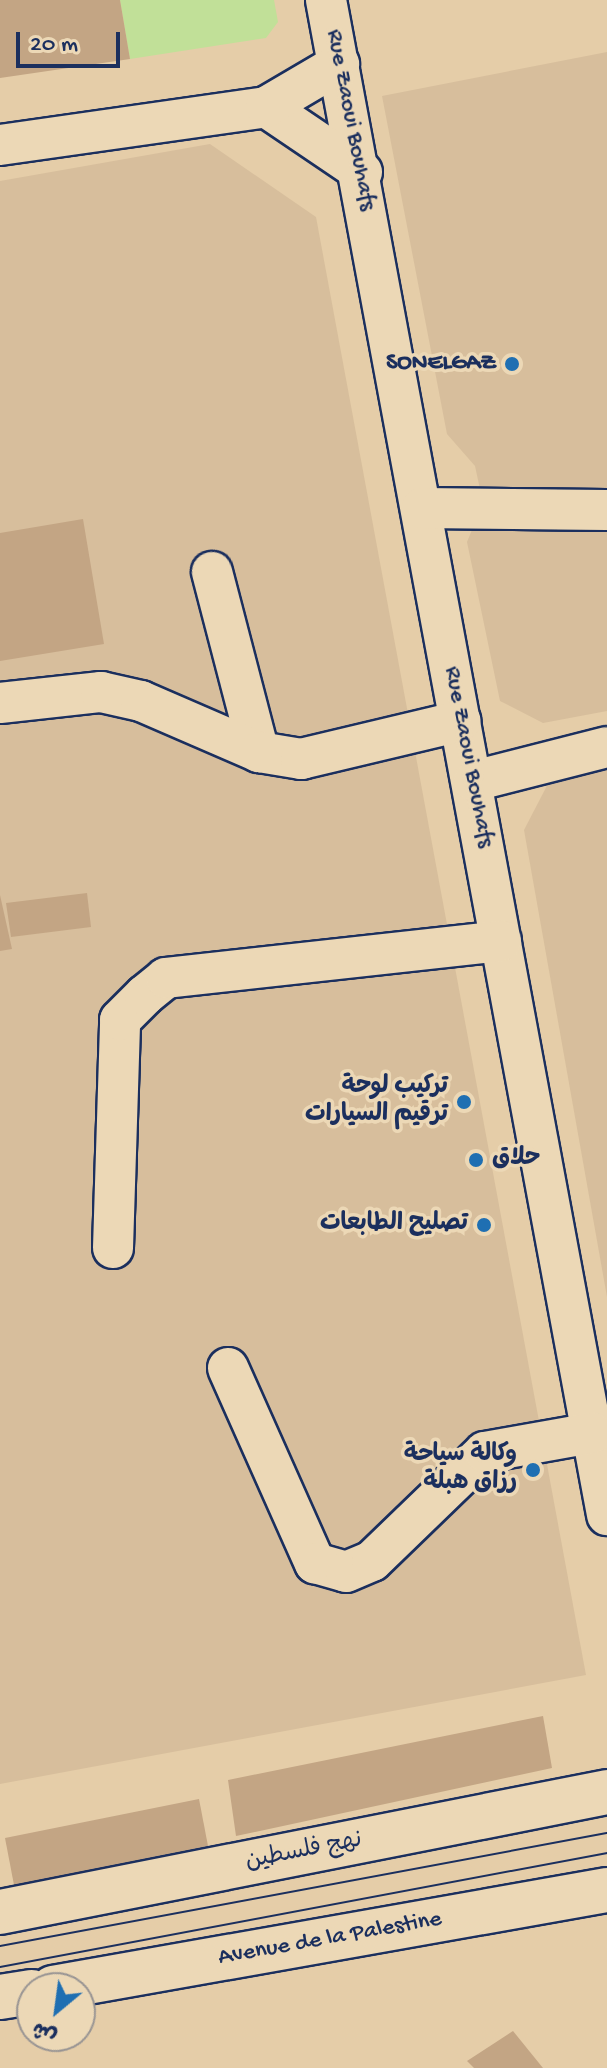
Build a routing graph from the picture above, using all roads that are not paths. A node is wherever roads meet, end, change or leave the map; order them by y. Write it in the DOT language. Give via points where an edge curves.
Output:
graph roads {
  1 [pos="326,0"];
  2 [pos="339,64"];
  3 [pos="266,107"];
  4 [pos="0,145"];
  5 [pos="362,172"];
  6 [pos="422,508"];
  7 [pos="607,510"];
  8 [pos="212,572"];
  9 [pos="0,703"];
  10 [pos="461,721"];
  11 [pos="607,747"];
  12 [pos="259,752"];
  13 [pos="474,781"];
  14 [pos="501,941"];
  15 [pos="113,1248"];
  16 [pos="228,1368"];
  17 [pos="592,1433"];
  18 [pos="607,1515"];
  19 [pos="607,1792"];
  20 [pos="607,1890"];
  21 [pos="0,1912"];
  22 [pos="96,1980"];
  1 -- 2 [label="street, Rue Zaoui Bouhafs"];
  2 -- 3 [label="street"];
  2 -- 5 [label="street, Rue Zaoui Bouhafs"];
  3 -- 4 [label="street"];
  3 -- 5 [label="street"];
  5 -- 6 [label="street, Rue Zaoui Bouhafs"];
  6 -- 7 [label="street"];
  6 -- 10 [label="street, Rue Zaoui Bouhafs"];
  8 -- 12 [label="street"];
  9 -- 12 [label="street" via="101,692 141,701"];
  10 -- 12 [label="street" via="301,759"];
  10 -- 13 [label="street, Rue Zaoui Bouhafs"];
  11 -- 13 [label="street"];
  13 -- 14 [label="street, Rue Zaoui Bouhafs"];
  14 -- 15 [label="street" via="166,978 120,1020"];
  14 -- 17 [label="street, Rue Zaoui Bouhafs"];
  16 -- 17 [label="street" via="315,1563 346,1572 372,1561 485,1452"];
  17 -- 18 [label="street, Rue Zaoui Bouhafs"];
  19 -- 21 [label="main road, نهج فلسطين"];
  20 -- 22 [label="main road, Avenue de la Palestine"];
}
